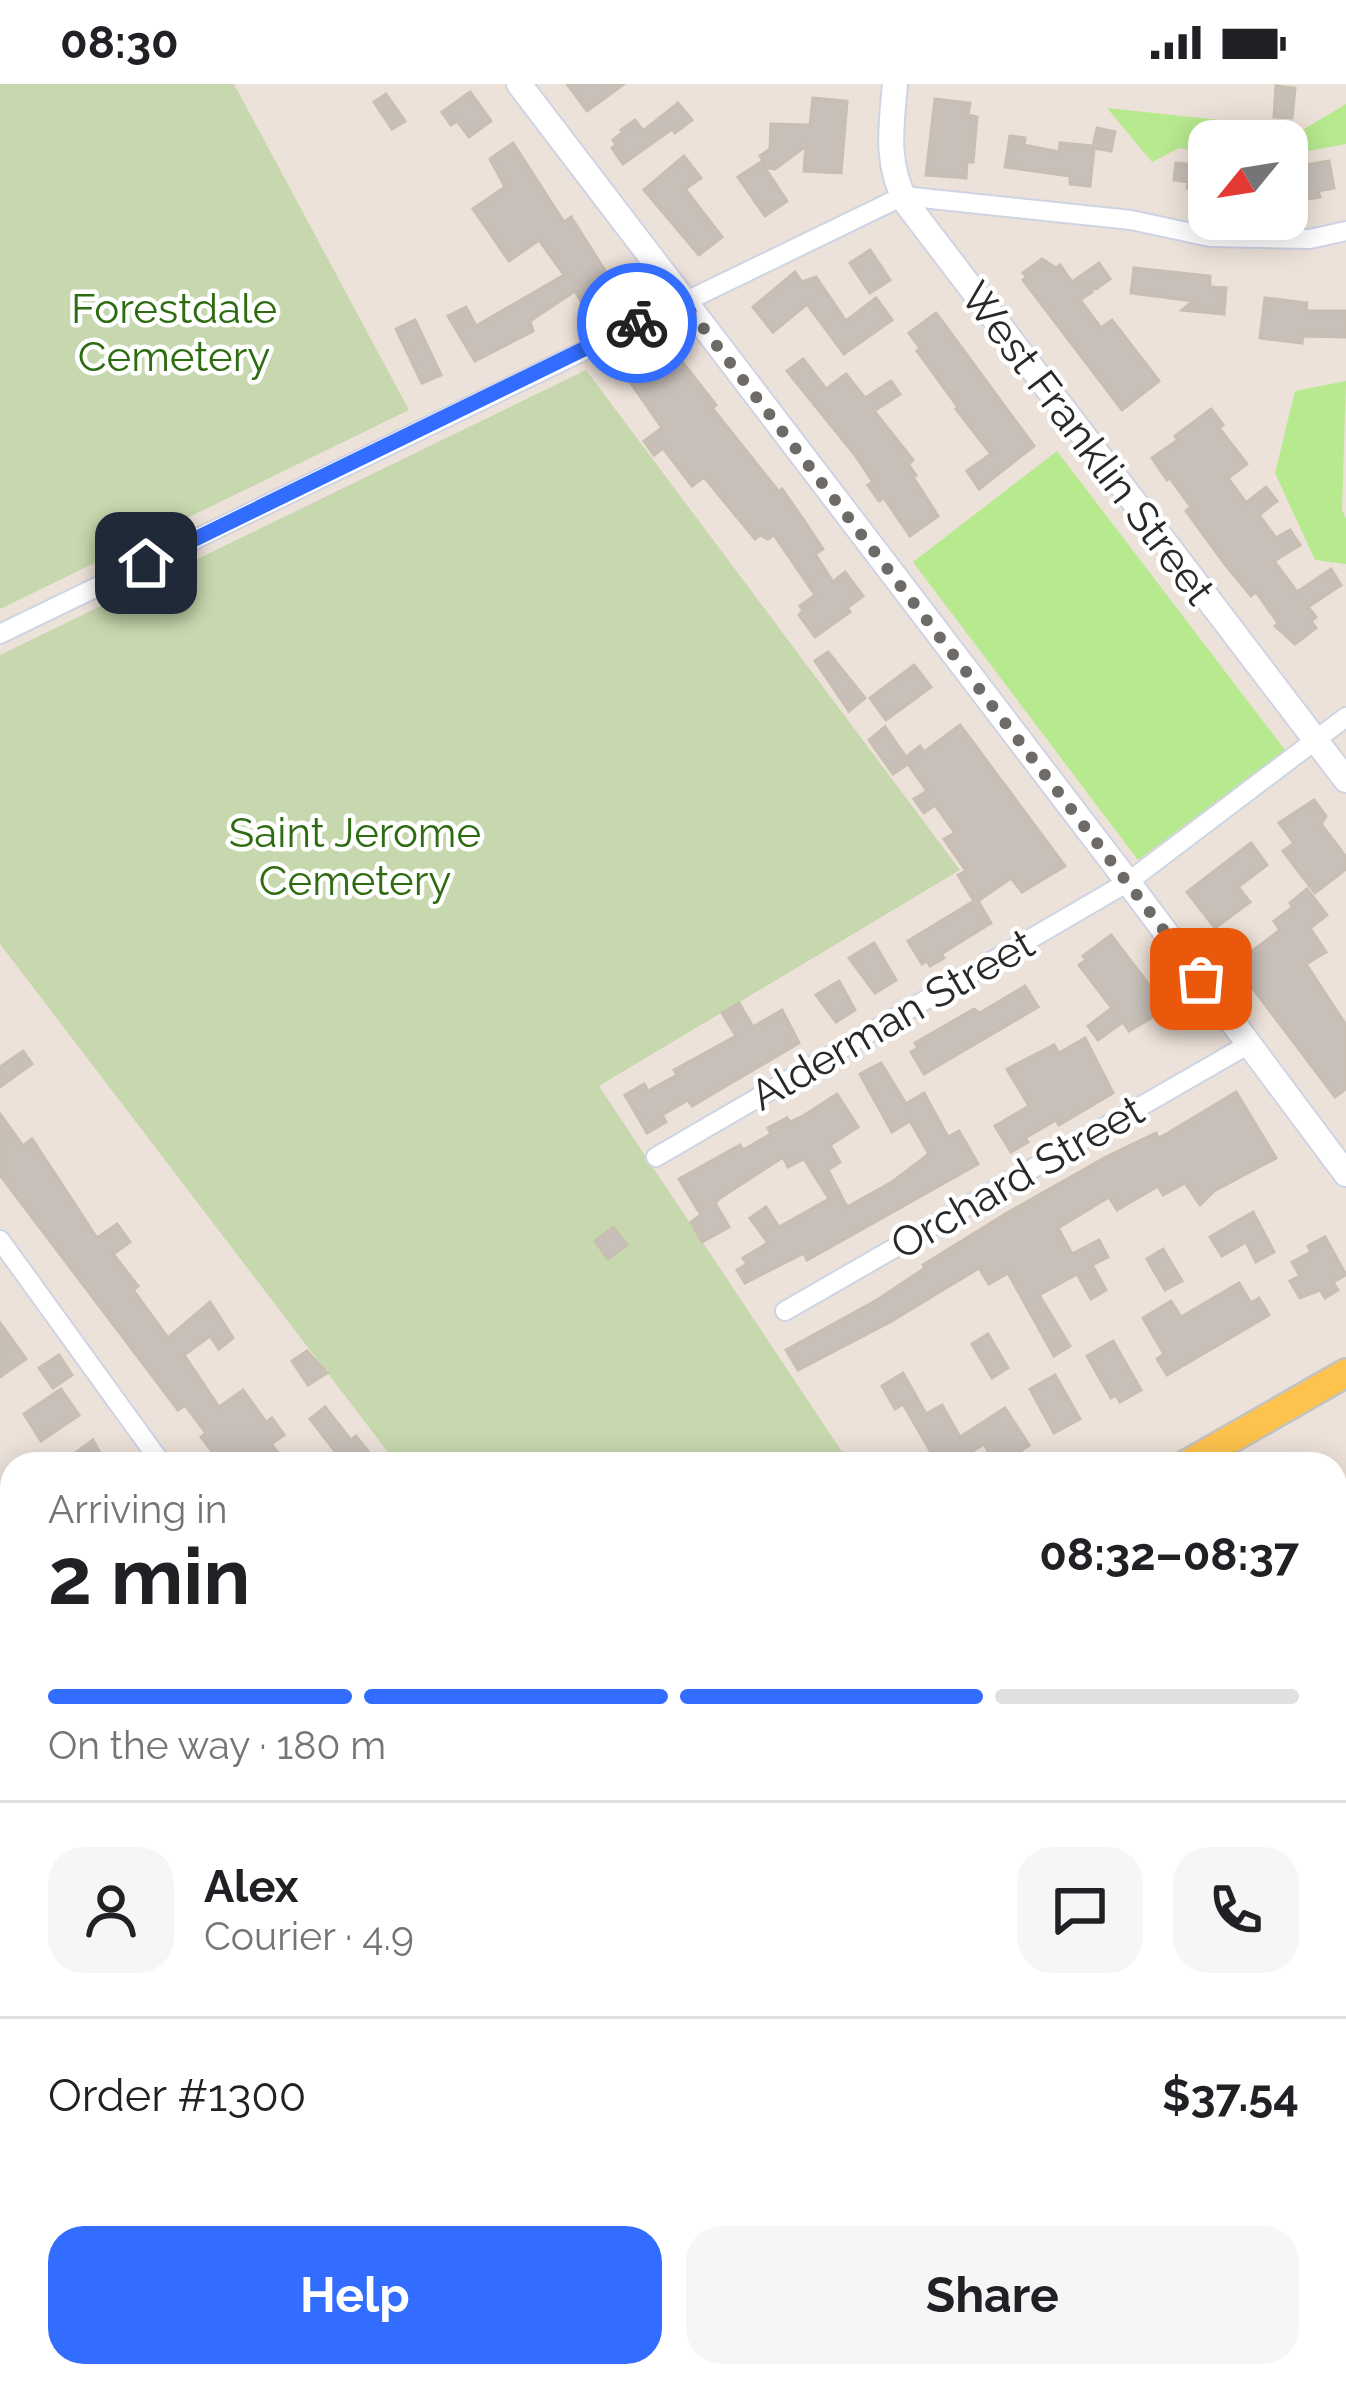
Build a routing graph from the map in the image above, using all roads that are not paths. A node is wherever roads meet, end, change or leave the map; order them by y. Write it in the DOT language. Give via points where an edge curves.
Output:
graph roads {
  1 [pos="519,84"];
  2 [pos="896,84"];
  3 [pos="903,196"];
  4 [pos="1346,231"];
  5 [pos="682,300"];
  6 [pos="0,634"];
  7 [pos="1346,717"];
  8 [pos="1316,740"];
  9 [pos="1346,780"];
  10 [pos="1128,882"];
  11 [pos="1249,1044"];
  12 [pos="656,1157"];
  13 [pos="1346,1174"];
  14 [pos="0,1240"];
  15 [pos="8,1267"];
  16 [pos="785,1311"];
  17 [pos="1345,1379"];
  18 [pos="154,1452"];
  19 [pos="1209,1452"];
  1 -- 5 [label="street"];
  2 -- 3 [label="street, West Franklin Street" via="889,154"];
  3 -- 4 [label="street" via="1210,236 1310,239"];
  3 -- 5 [label="street"];
  3 -- 8 [label="street, West Franklin Street"];
  5 -- 6 [label="street"];
  5 -- 10 [label="street"];
  7 -- 8 [label="street, Alderman Street"];
  8 -- 9 [label="street, West Franklin Street"];
  8 -- 10 [label="street, Alderman Street"];
  10 -- 11 [label="street"];
  10 -- 12 [label="street, Alderman Street"];
  11 -- 13 [label="street"];
  11 -- 16 [label="street, Orchard Street"];
  14 -- 15 [label="street"];
  15 -- 18 [label="street"];
  17 -- 19 [label="main road"];
}
